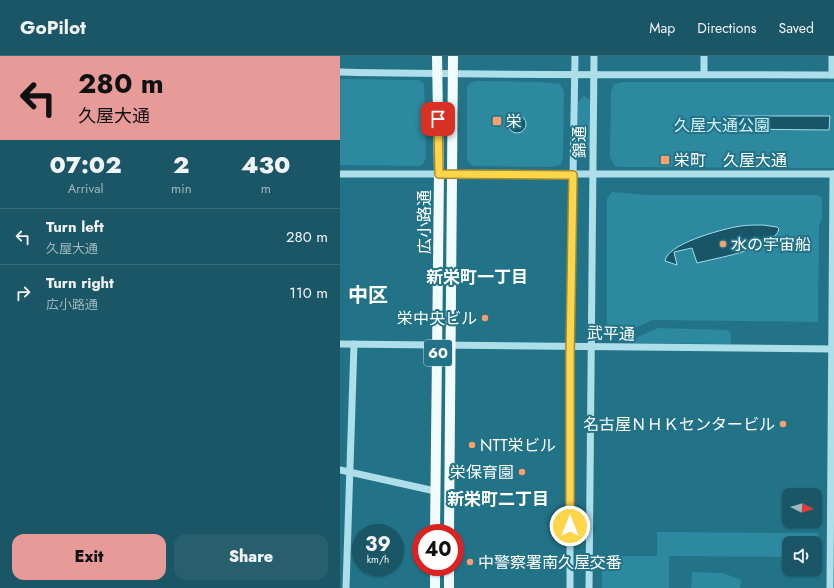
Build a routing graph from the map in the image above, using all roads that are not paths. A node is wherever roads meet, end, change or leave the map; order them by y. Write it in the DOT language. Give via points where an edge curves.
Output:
graph roads {
  1 [pos="437,56"];
  2 [pos="453,56"];
  3 [pos="575,56"];
  4 [pos="594,56"];
  5 [pos="704,56"];
  6 [pos="832,56"];
  7 [pos="340,72"];
  8 [pos="574,73"];
  9 [pos="437,74"];
  10 [pos="594,74"];
  11 [pos="704,74"];
  12 [pos="833,74"];
  13 [pos="453,75"];
  14 [pos="340,174"];
  15 [pos="439,174"];
  16 [pos="453,174"];
  17 [pos="833,174"];
  18 [pos="573,175"];
  19 [pos="594,175"];
  20 [pos="340,344"];
  21 [pos="354,344"];
  22 [pos="451,345"];
  23 [pos="438,346"];
  24 [pos="570,346"];
  25 [pos="590,346"];
  26 [pos="832,349"];
  27 [pos="340,470"];
  28 [pos="349,472"];
  29 [pos="435,491"];
  30 [pos="832,519"];
  31 [pos="435,524"];
  32 [pos="449,524"];
  33 [pos="435,576"];
  34 [pos="449,576"];
  35 [pos="340,586"];
  36 [pos="346,588"];
  37 [pos="435,588"];
  38 [pos="449,588"];
  39 [pos="570,588"];
  40 [pos="589,588"];
  41 [pos="830,588"];
  1 -- 9 [label="main road, 広小路通 / 60"];
  2 -- 13 [label="main road, 広小路通 / 60"];
  3 -- 8 [label="street, 錦通"];
  4 -- 10 [label="street, 錦通"];
  5 -- 11 [label="street"];
  6 -- 12 [label="street"];
  7 -- 9 [label="street"];
  8 -- 10 [label="street"];
  8 -- 13 [label="street"];
  8 -- 18 [label="street, 錦通"];
  9 -- 13 [label="street"];
  9 -- 15 [label="main road, 広小路通 / 60"];
  10 -- 11 [label="street"];
  10 -- 19 [label="street, 錦通"];
  11 -- 12 [label="street"];
  13 -- 16 [label="main road, 広小路通 / 60"];
  14 -- 15 [label="street, 久屋大通"];
  15 -- 16 [label="street, 久屋大通"];
  15 -- 23 [label="main road, 広小路通 / 60"];
  16 -- 18 [label="street, 久屋大通"];
  16 -- 22 [label="main road, 広小路通 / 60"];
  17 -- 19 [label="street, 久屋大通"];
  17 -- 26 [label="street"];
  18 -- 19 [label="street, 久屋大通"];
  18 -- 24 [label="street, 錦通"];
  19 -- 25 [label="street, 錦通"];
  20 -- 21 [label="street, 武平通"];
  21 -- 23 [label="street, 武平通"];
  21 -- 28 [label="street"];
  22 -- 23 [label="street, 武平通"];
  22 -- 24 [label="street, 武平通"];
  22 -- 32 [label="main road, 広小路通 / 60"];
  23 -- 29 [label="main road, 広小路通 / 60"];
  24 -- 25 [label="street, 武平通"];
  24 -- 39 [label="street, 錦通"];
  25 -- 26 [label="street, 武平通"];
  25 -- 40 [label="street, 錦通"];
  26 -- 30 [label="street"];
  27 -- 28 [label="street"];
  28 -- 29 [label="street"];
  28 -- 36 [label="street"];
  29 -- 31 [label="main road, 広小路通 / 60"];
  30 -- 41 [label="street"];
  33 -- 37 [label="main road"];
  34 -- 38 [label="main road"];
  35 -- 36 [label="street"];
}
